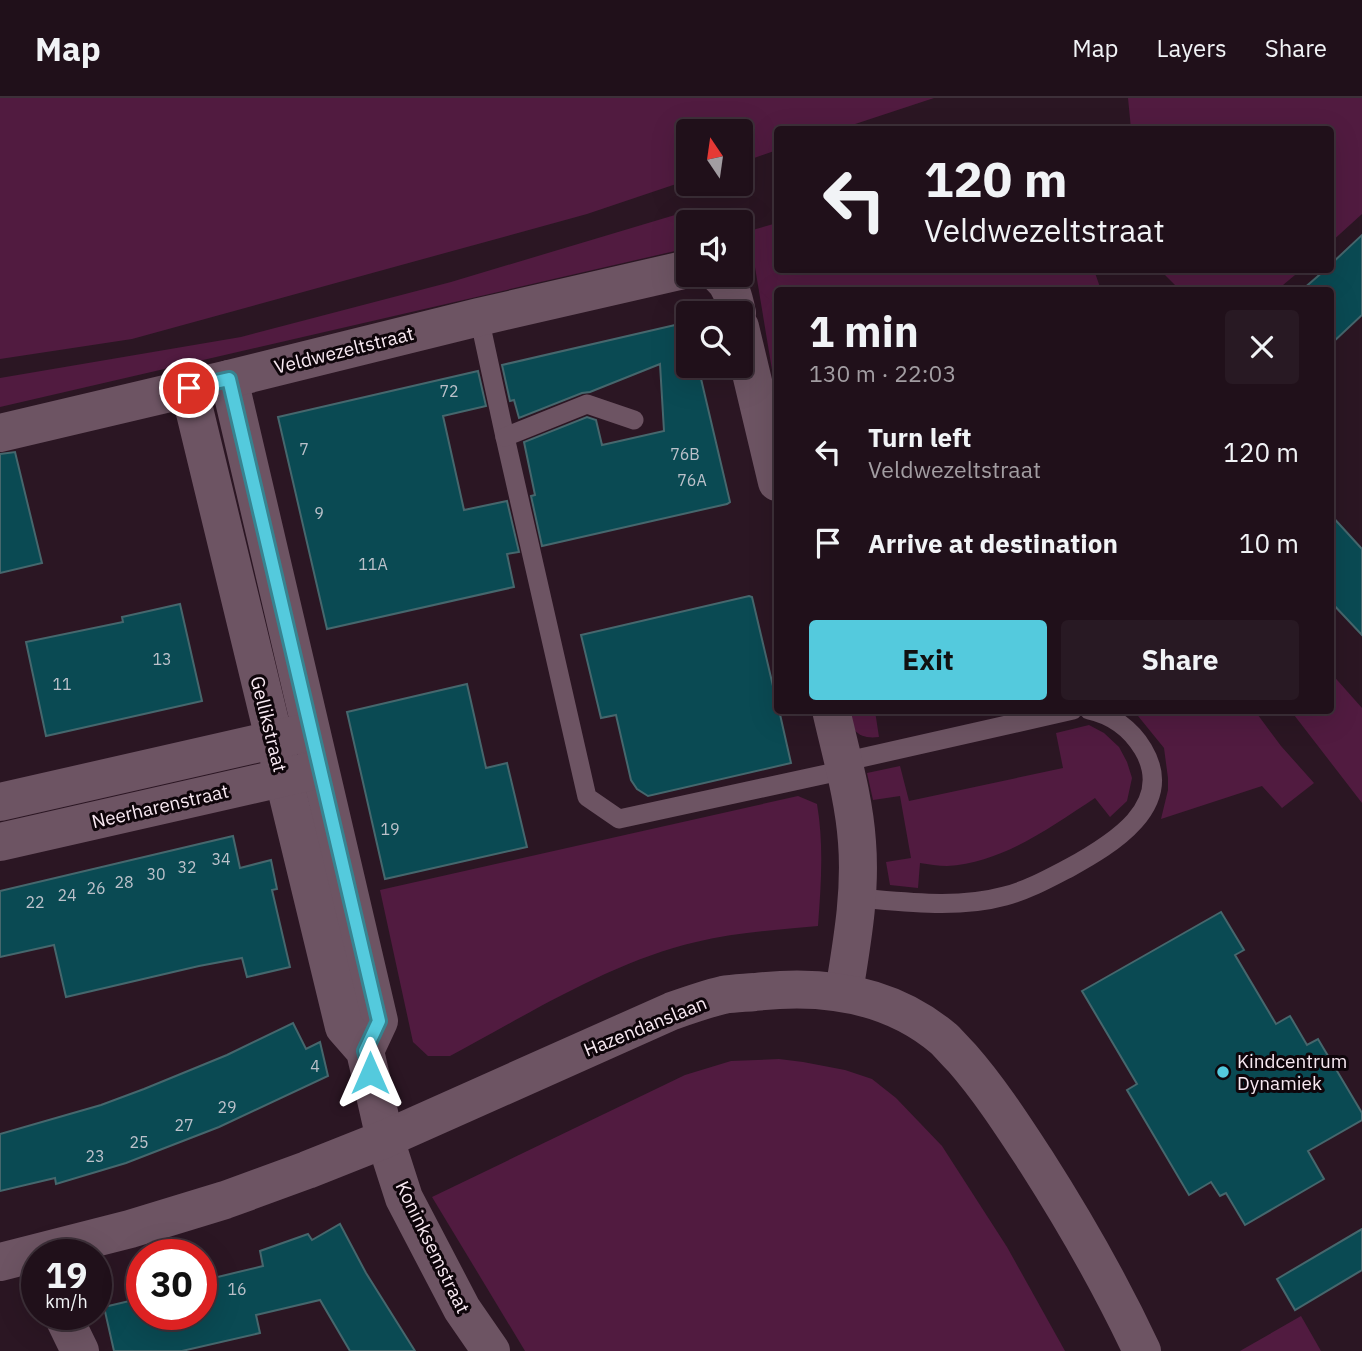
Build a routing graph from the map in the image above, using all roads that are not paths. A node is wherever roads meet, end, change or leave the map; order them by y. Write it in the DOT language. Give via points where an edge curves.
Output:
graph roads {
  1 [pos="676,272"];
  2 [pos="479,317"];
  3 [pos="752,378"];
  4 [pos="229,379"];
  5 [pos="189,388"];
  6 [pos="634,420"];
  7 [pos="0,433"];
  8 [pos="505,437"];
  9 [pos="774,469"];
  10 [pos="832,714"];
  11 [pos="1057,714"];
  12 [pos="1102,714"];
  13 [pos="311,731"];
  14 [pos="273,740"];
  15 [pos="844,766"];
  16 [pos="320,769"];
  17 [pos="282,777"];
  18 [pos="0,802"];
  19 [pos="0,842"];
  20 [pos="857,898"];
  21 [pos="844,992"];
  22 [pos="365,1051"];
  23 [pos="385,1139"];
  24 [pos="94,1239"];
  25 [pos="70,1330"];
  26 [pos="80,1351"];
  27 [pos="491,1351"];
  28 [pos="1142,1351"];
  1 -- 2 [label="street, Veldwezeltstraat"];
  2 -- 4 [label="street, Veldwezeltstraat"];
  2 -- 8 [label="lane"];
  3 -- 9 [label="street"];
  4 -- 5 [label="street, Veldwezeltstraat"];
  4 -- 13 [label="street, Gellikstraat"];
  5 -- 7 [label="street, Veldwezeltstraat"];
  5 -- 14 [label="street, Gellikstraat"];
  6 -- 8 [label="lane" via="587,404"];
  8 -- 15 [label="lane" via="587,797 619,819"];
  10 -- 15 [label="street"];
  11 -- 15 [label="lane"];
  12 -- 20 [label="lane" via="1138,741 1153,780 1146,805 1132,825 1105,846 1039,883 980,901"];
  13 -- 14 [label="street, Neerharenstraat"];
  13 -- 16 [label="street, Gellikstraat"];
  14 -- 17 [label="street, Gellikstraat"];
  14 -- 18 [label="street, Neerharenstraat"];
  15 -- 20 [label="street" via="857,840"];
  16 -- 17 [label="street, Neerharenstraat"];
  16 -- 22 [label="street, Gellikstraat" via="379,1021"];
  17 -- 19 [label="street, Neerharenstraat"];
  17 -- 22 [label="street, Gellikstraat" via="344,1027"];
  20 -- 21 [label="street"];
  21 -- 23 [label="street, Hazendanslaan" via="772,990 700,1001"];
  21 -- 28 [label="street, Hazendanslaan" via="896,1008 923,1023 974,1072 1056,1193"];
  22 -- 23 [label="street, Gellikstraat"];
  23 -- 24 [label="street, Hazendanslaan" via="225,1200"];
  23 -- 27 [label="street, Koninksemstraat" via="404,1198 461,1310"];
  25 -- 26 [label="street"];
}
